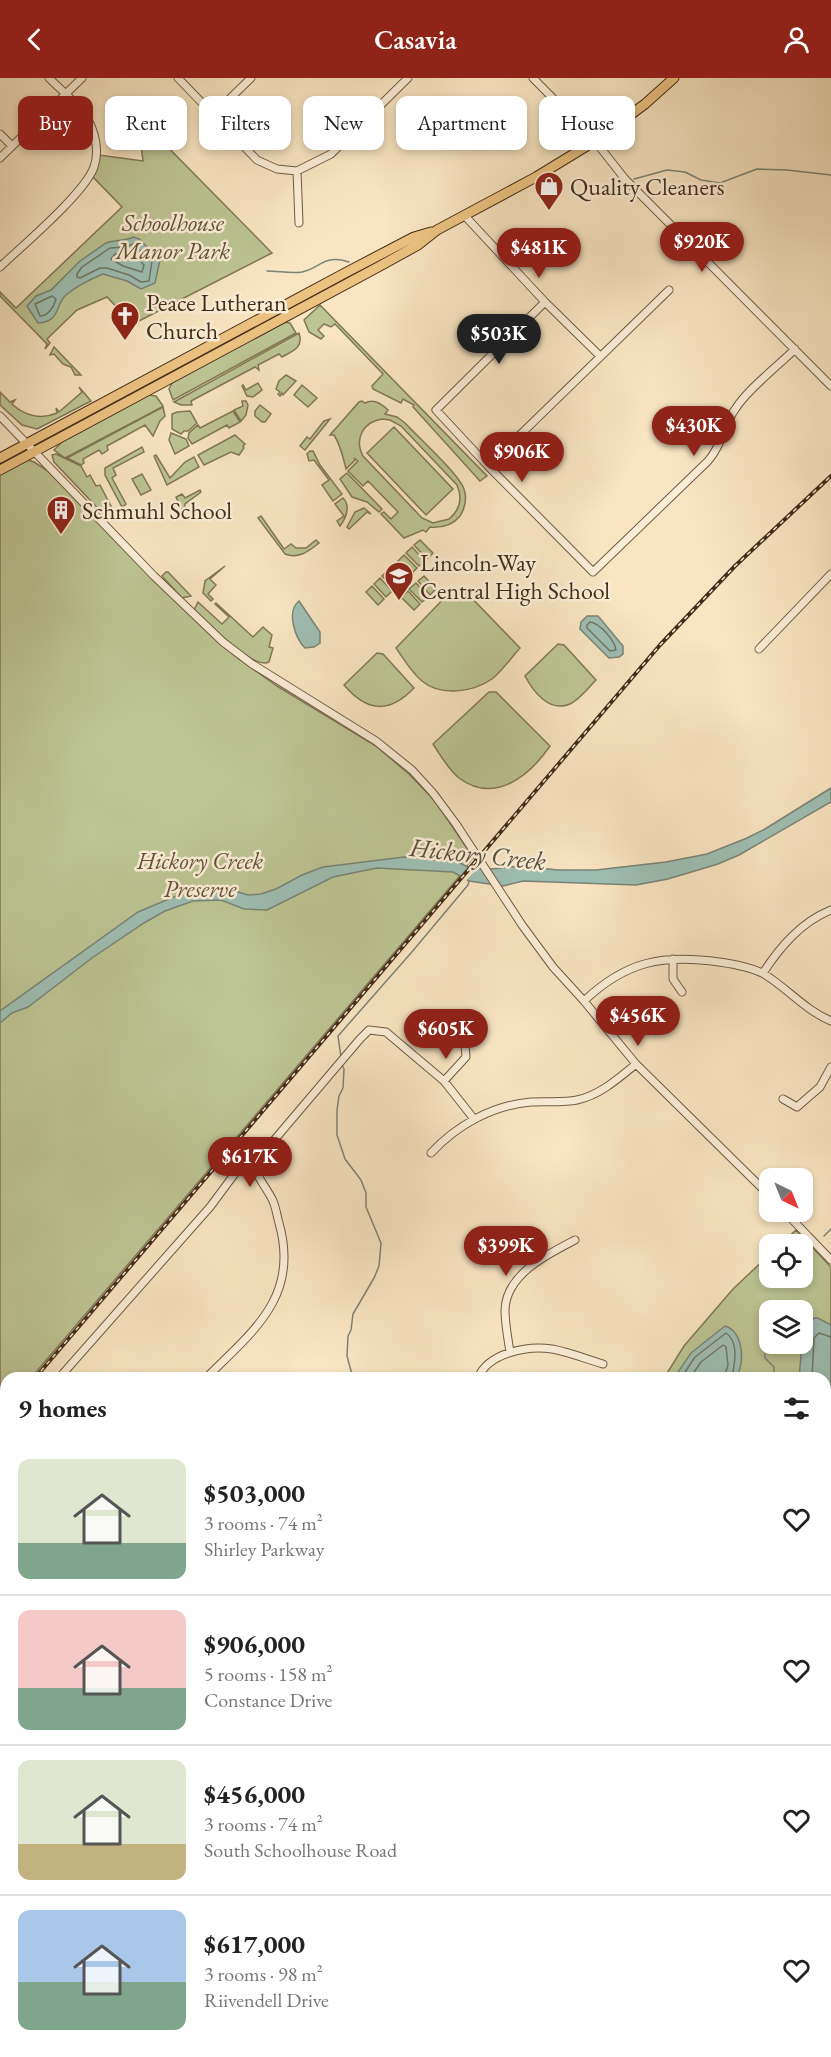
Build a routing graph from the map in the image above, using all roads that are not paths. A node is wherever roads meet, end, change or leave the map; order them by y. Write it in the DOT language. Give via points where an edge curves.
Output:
graph roads {
  1 [pos="49,78"];
  2 [pos="82,78"];
  3 [pos="178,78"];
  4 [pos="252,78"];
  5 [pos="408,78"];
  6 [pos="533,78"];
  7 [pos="674,78"];
  8 [pos="66,95"];
  9 [pos="233,96"];
  10 [pos="551,96"];
  11 [pos="199,99"];
  12 [pos="635,111"];
  13 [pos="0,134"];
  14 [pos="12,146"];
  15 [pos="248,150"];
  16 [pos="580,150"];
  17 [pos="602,150"];
  18 [pos="0,158"];
  19 [pos="297,171"];
  20 [pos="464,215"];
  21 [pos="299,223"];
  22 [pos="437,230"];
  23 [pos="0,267"];
  24 [pos="669,290"];
  25 [pos="545,302"];
  26 [pos="795,349"];
  27 [pos="600,356"];
  28 [pos="831,386"];
  29 [pos="0,416"];
  30 [pos="26,444"];
  31 [pos="34,452"];
  32 [pos="0,458"];
  33 [pos="488,466"];
  34 [pos="0,470"];
  35 [pos="831,574"];
  36 [pos="759,650"];
  37 [pos="831,910"];
  38 [pos="673,959"];
  39 [pos="763,973"];
  40 [pos="682,992"];
  41 [pos="584,1001"];
  42 [pos="831,1022"];
  43 [pos="465,1045"];
  44 [pos="636,1064"];
  45 [pos="831,1067"];
  46 [pos="444,1081"];
  47 [pos="783,1099"];
  48 [pos="474,1119"];
  49 [pos="431,1154"];
  50 [pos="253,1165"];
  51 [pos="759,1185"];
  52 [pos="795,1222"];
  53 [pos="575,1240"];
  54 [pos="831,1260"];
  55 [pos="510,1352"];
  56 [pos="603,1364"];
  57 [pos="64,1372"];
  58 [pos="213,1372"];
  59 [pos="480,1372"];
  1 -- 8 [label="street"];
  2 -- 8 [label="street"];
  3 -- 11 [label="street"];
  4 -- 9 [label="street"];
  5 -- 19 [label="street" via="331,154"];
  6 -- 10 [label="street"];
  7 -- 12 [label="main road"];
  8 -- 14 [label="street"];
  8 -- 23 [label="street" via="93,129 94,167 81,189"];
  13 -- 14 [label="street"];
  14 -- 18 [label="street"];
  15 -- 19 [label="street" via="257,160 276,169"];
  16 -- 20 [label="main road"];
  17 -- 26 [label="street" via="625,179"];
  19 -- 21 [label="street"];
  20 -- 22 [label="main road"];
  20 -- 25 [label="street"];
  22 -- 30 [label="main road" via="373,258"];
  22 -- 31 [label="main road" via="380,266"];
  24 -- 27 [label="street"];
  25 -- 27 [label="street"];
  25 -- 33 [label="street" via="436,410"];
  26 -- 28 [label="street"];
  26 -- 33 [label="street" via="738,404 721,443 708,461 593,572"];
  27 -- 33 [label="street"];
  29 -- 30 [label="street"];
  30 -- 31 [label="street"];
  30 -- 32 [label="main road"];
  31 -- 34 [label="main road"];
  31 -- 41 [label="street" via="224,642 252,664 376,741 412,770 445,808 553,967"];
  35 -- 36 [label="street"];
  37 -- 39 [label="street" via="796,932"];
  38 -- 39 [label="street" via="733,964"];
  38 -- 40 [label="street" via="674,979"];
  38 -- 41 [label="street" via="625,970"];
  39 -- 42 [label="street"];
  41 -- 44 [label="street"];
  43 -- 46 [label="street" via="466,1057"];
  44 -- 48 [label="street" via="610,1085 579,1100 508,1105"];
  44 -- 51 [label="street"];
  45 -- 47 [label="street" via="820,1087 797,1107"];
  46 -- 48 [label="street"];
  46 -- 50 [label="street" via="386,1032 369,1030"];
  48 -- 49 [label="street"];
  50 -- 57 [label="street" via="239,1168 210,1208"];
  50 -- 58 [label="street" via="273,1201 284,1239 285,1271 271,1308"];
  52 -- 54 [label="street"];
  53 -- 55 [label="street" via="545,1256 523,1274 509,1294 505,1308"];
  55 -- 56 [label="street" via="551,1349"];
  55 -- 59 [label="street"];
}
